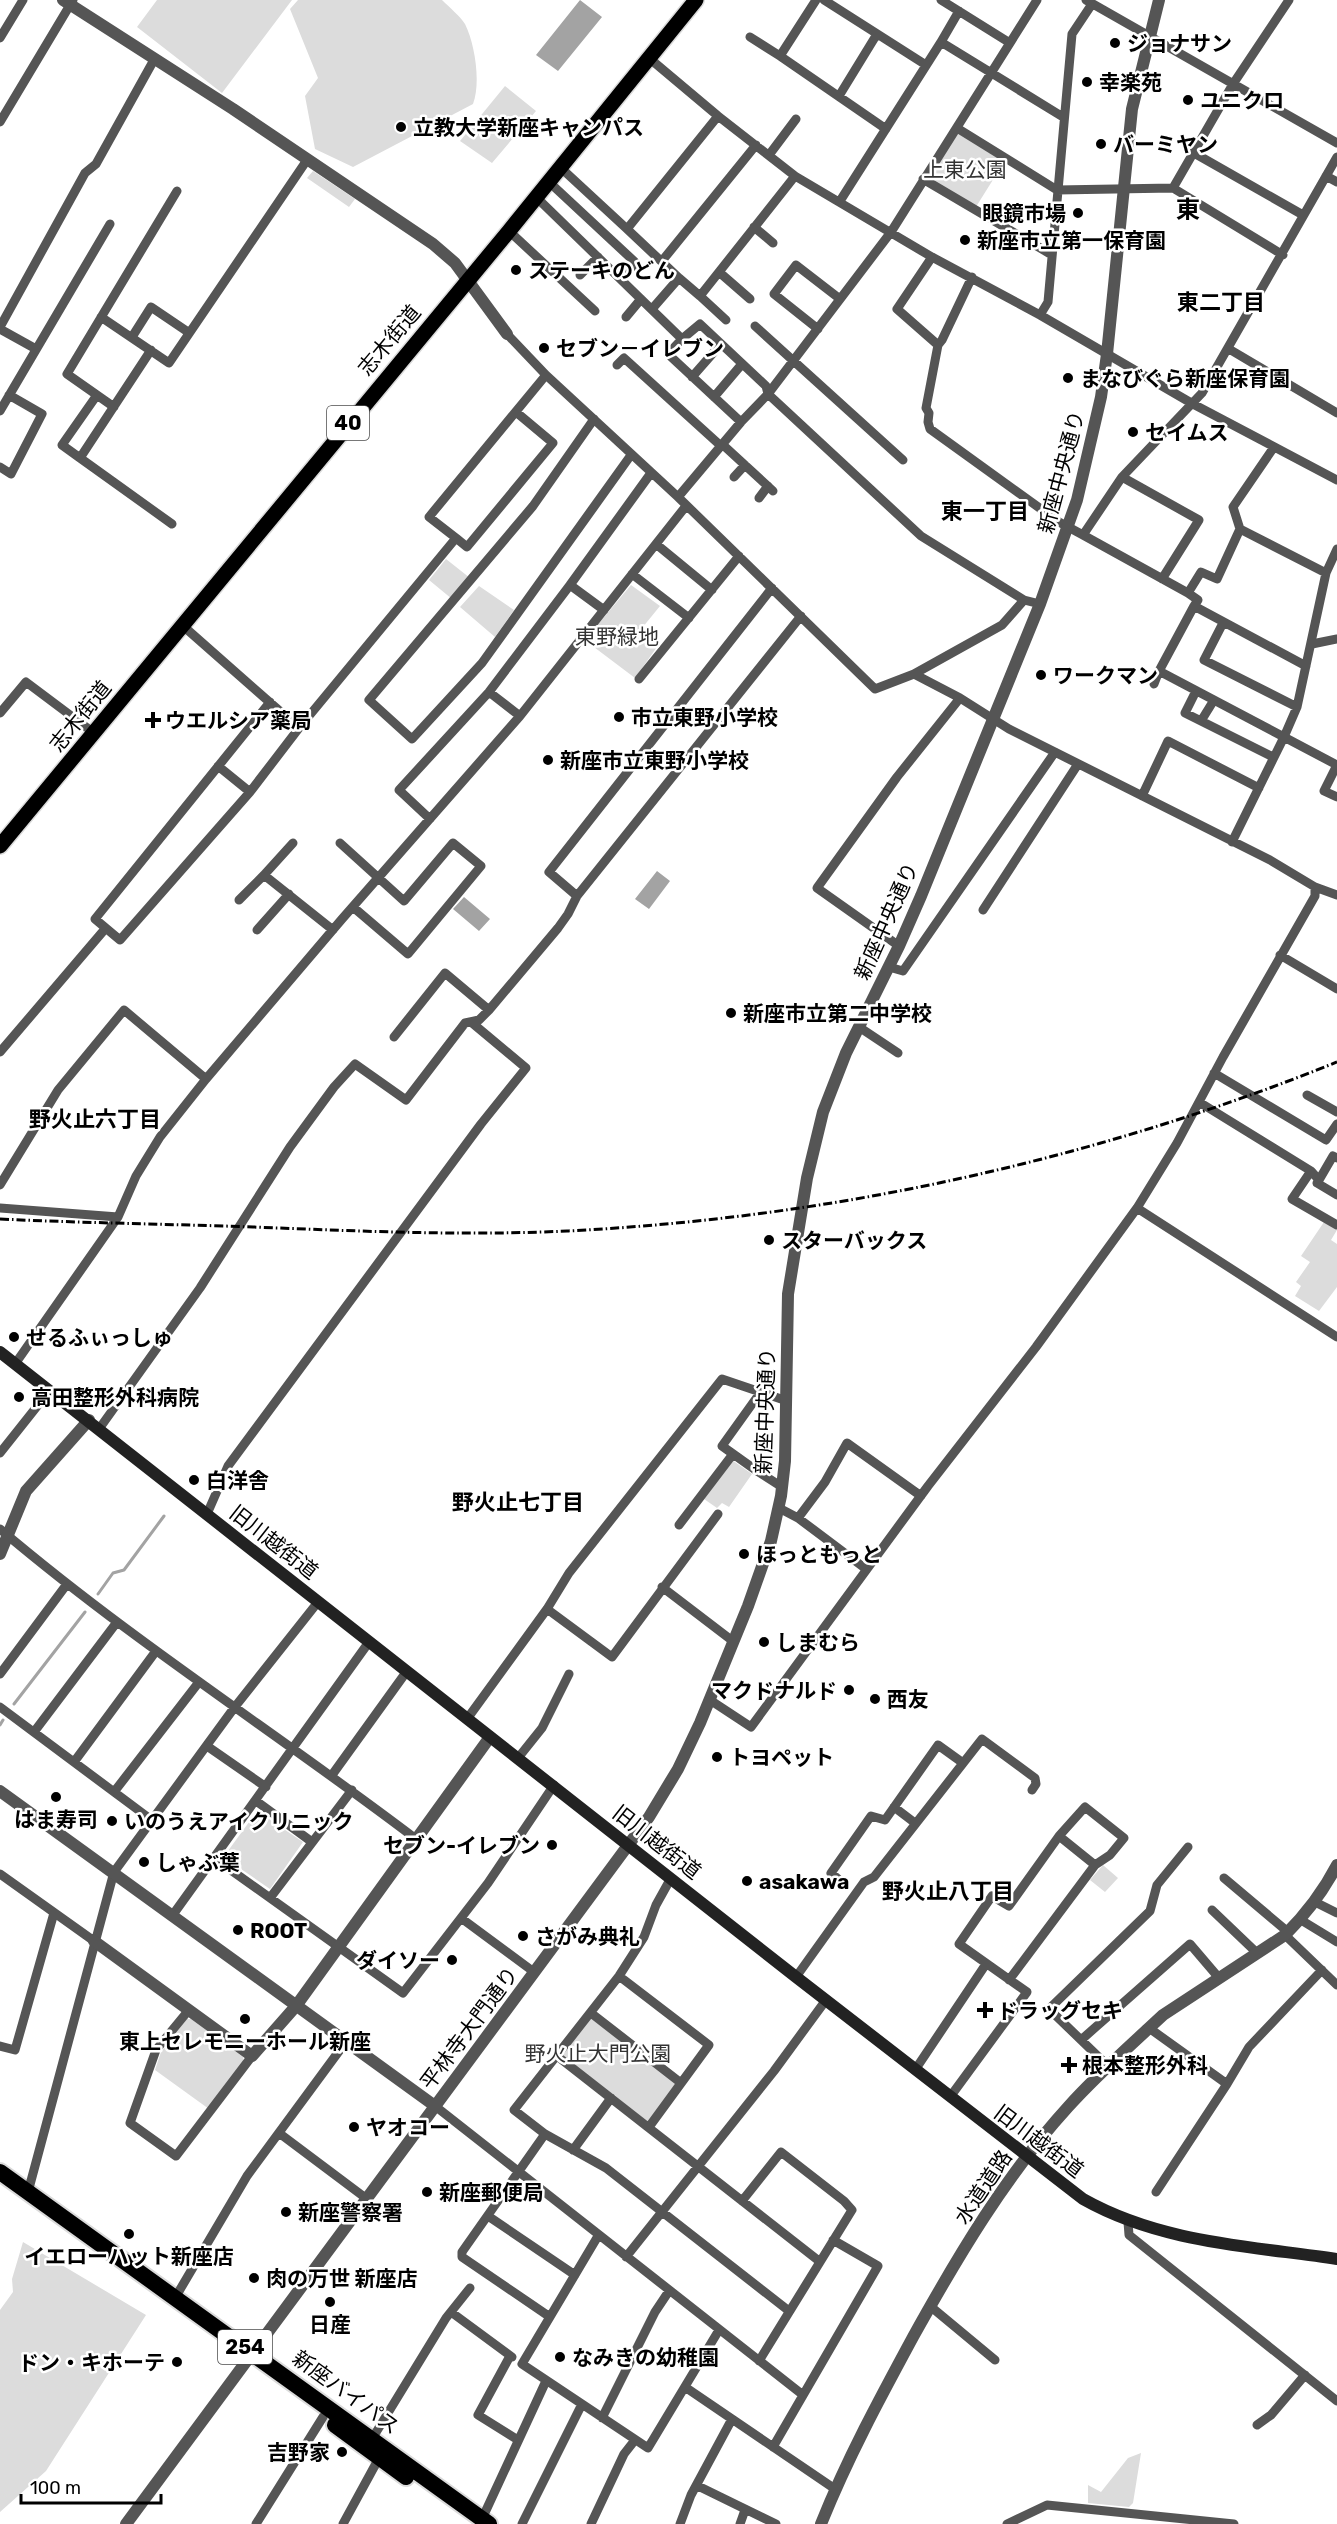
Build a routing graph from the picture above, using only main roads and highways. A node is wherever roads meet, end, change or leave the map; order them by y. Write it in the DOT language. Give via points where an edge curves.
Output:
graph roads {
  1 [pos="696,0"];
  2 [pos="0,846"];
  3 [pos="0,1352"];
  4 [pos="0,2172"];
  5 [pos="0,2184"];
  6 [pos="1337,2259"];
  7 [pos="249,2357"];
  8 [pos="482,2522"];
  1 -- 2 [label="main road, 志木街道 / 40"];
  3 -- 6 [label="main road, 旧川越街道" via="1083,2199 1128,2222 1176,2235"];
  4 -- 7 [label="highway, 新座バイパス / 254" via="175,2298"];
  5 -- 7 [label="highway, 新座バイパス / 254"];
  7 -- 8 [label="highway, 新座バイパス / 254" via="372,2439"];
  7 -- 8 [label="highway, 新座バイパス / 254" via="379,2458"];
}
